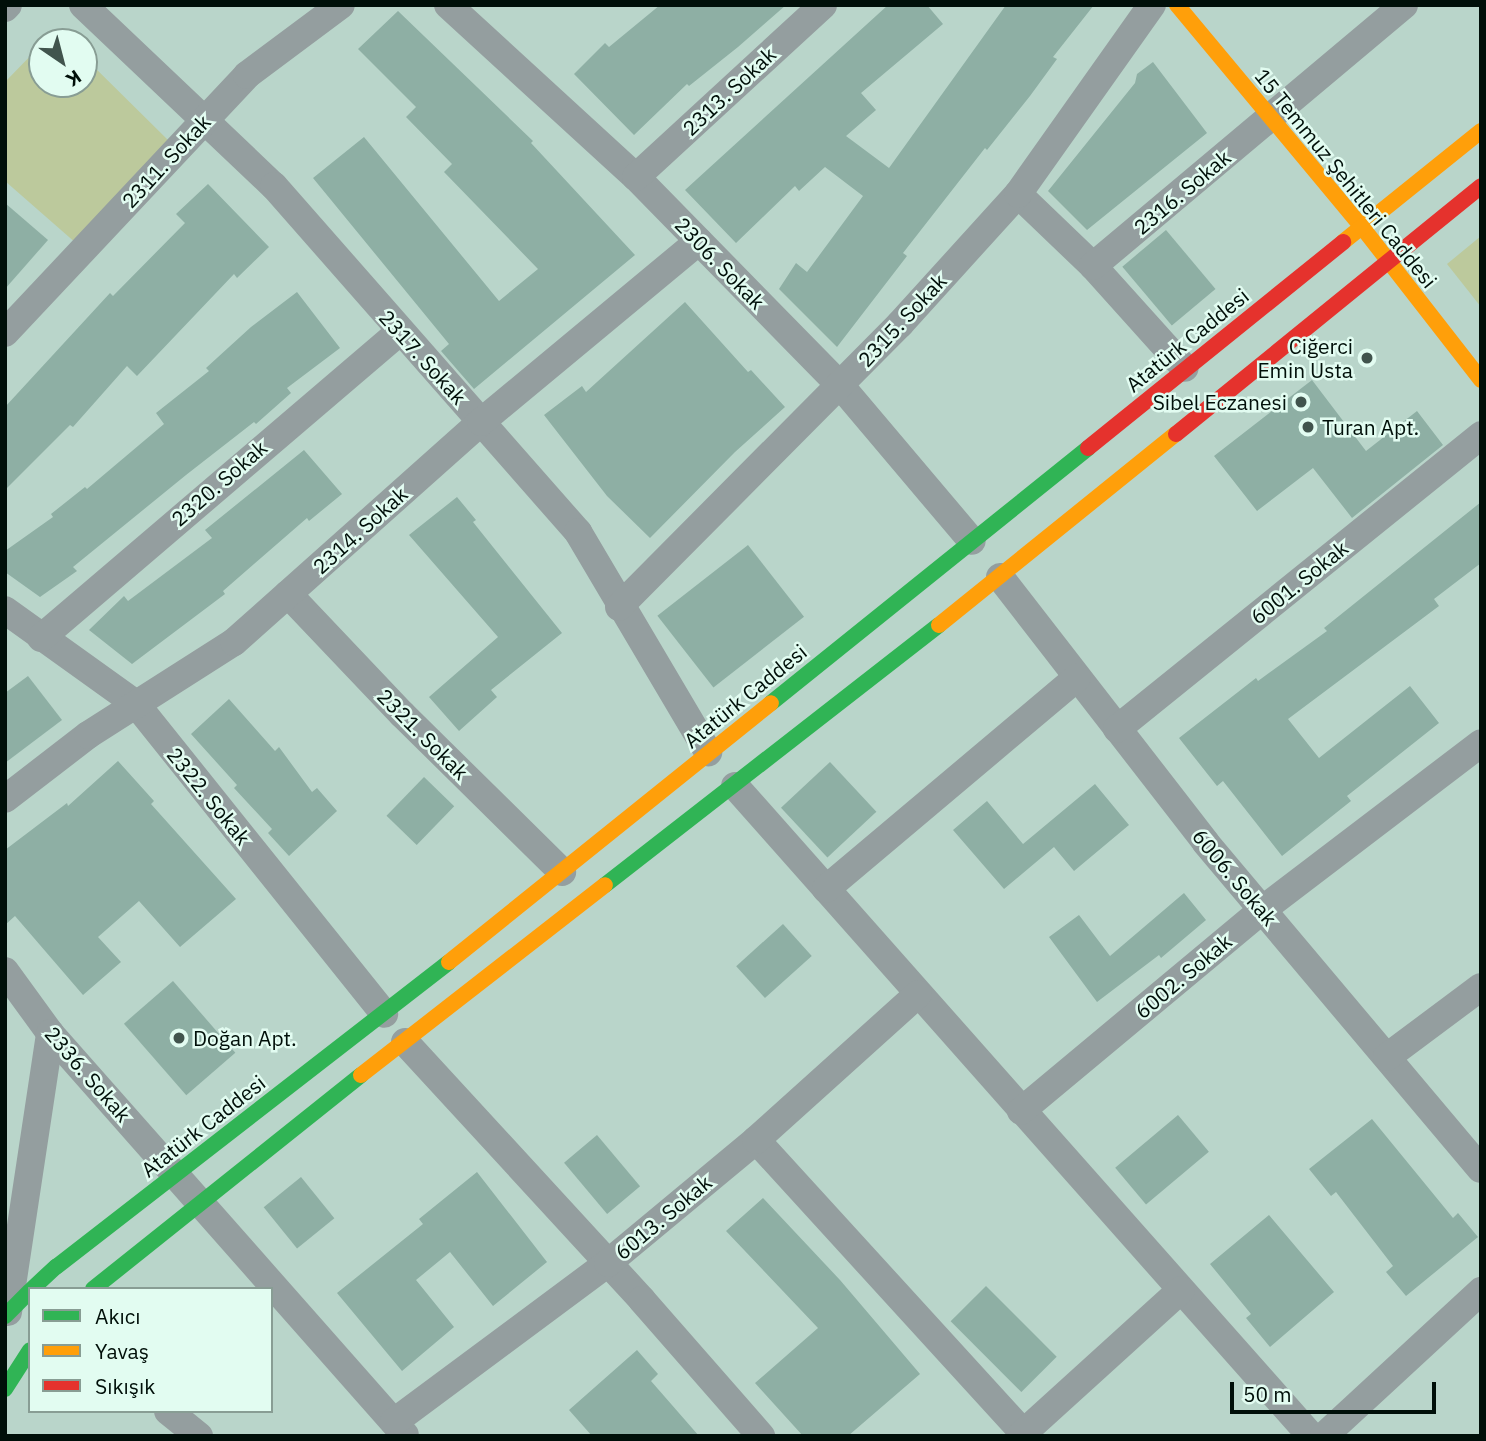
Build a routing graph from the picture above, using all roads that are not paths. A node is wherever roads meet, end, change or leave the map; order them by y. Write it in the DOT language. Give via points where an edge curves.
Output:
graph roads {
  1 [pos="83,5"];
  2 [pos="341,5"];
  3 [pos="448,5"];
  4 [pos="823,5"];
  5 [pos="1152,5"];
  6 [pos="1177,5"];
  7 [pos="1404,5"];
  8 [pos="1270,119"];
  9 [pos="204,120"];
  10 [pos="1481,131"];
  11 [pos="636,177"];
  12 [pos="1481,186"];
  13 [pos="1018,194"];
  14 [pos="1362,227"];
  15 [pos="699,241"];
  16 [pos="1388,261"];
  17 [pos="1093,266"];
  18 [pos="399,331"];
  19 [pos="5,333"];
  20 [pos="1185,368"];
  21 [pos="1481,380"];
  22 [pos="840,385"];
  23 [pos="481,422"];
  24 [pos="1481,435"];
  25 [pos="972,541"];
  26 [pos="1000,578"];
  27 [pos="288,594"];
  28 [pos="619,607"];
  29 [pos="5,610"];
  30 [pos="41,638"];
  31 [pos="1077,678"];
  32 [pos="136,704"];
  33 [pos="1117,729"];
  34 [pos="1481,743"];
  35 [pos="708,752"];
  36 [pos="735,786"];
  37 [pos="5,799"];
  38 [pos="562,872"];
  39 [pos="826,890"];
  40 [pos="1262,910"];
  41 [pos="5,971"];
  42 [pos="1481,986"];
  43 [pos="918,994"];
  44 [pos="384,1014"];
  45 [pos="50,1032"];
  46 [pos="405,1042"];
  47 [pos="1387,1058"];
  48 [pos="1021,1111"];
  49 [pos="756,1140"];
  50 [pos="1481,1169"];
  51 [pos="175,1174"];
  52 [pos="200,1201"];
  53 [pos="608,1263"];
  54 [pos="34,1287"];
  55 [pos="95,1287"];
  56 [pos="1181,1290"];
  57 [pos="1481,1291"];
  58 [pos="28,1293"];
  59 [pos="6,1314"];
  60 [pos="28,1353"];
  61 [pos="5,1389"];
  62 [pos="170,1413"];
  63 [pos="399,1429"];
  64 [pos="1023,1435"];
  65 [pos="199,1436"];
  66 [pos="761,1436"];
  67 [pos="1311,1436"];
  68 [pos="1324,1436"];
  1 -- 9 [label="street, 2317. Sokak"];
  2 -- 9 [label="street, 2311. Sokak" via="247,75"];
  3 -- 11 [label="street, 2306. Sokak"];
  4 -- 11 [label="street, 2313. Sokak"];
  5 -- 13 [label="street, 2315. Sokak"];
  6 -- 8 [label="main road, 15 Temmuz Şehitleri Caddesi"];
  7 -- 8 [label="street, 2316. Sokak"];
  8 -- 14 [label="main road, 15 Temmuz Şehitleri Caddesi"];
  8 -- 17 [label="street, 2316. Sokak"];
  9 -- 18 [label="street, 2317. Sokak" via="274,187"];
  9 -- 19 [label="street, 2311. Sokak"];
  10 -- 14 [label="main road, Atatürk Caddesi"];
  11 -- 15 [label="street, 2306. Sokak"];
  12 -- 16 [label="main road"];
  13 -- 17 [label="street"];
  13 -- 22 [label="street, 2315. Sokak"];
  14 -- 16 [label="main road, 15 Temmuz Şehitleri Caddesi"];
  14 -- 20 [label="main road, Atatürk Caddesi"];
  15 -- 22 [label="street, 2306. Sokak"];
  15 -- 23 [label="street, 2314. Sokak"];
  16 -- 21 [label="main road, 15 Temmuz Şehitleri Caddesi"];
  16 -- 26 [label="main road"];
  17 -- 20 [label="street"];
  18 -- 23 [label="street, 2317. Sokak"];
  18 -- 30 [label="street, 2320. Sokak"];
  20 -- 25 [label="main road, Atatürk Caddesi"];
  22 -- 25 [label="street, 2306. Sokak"];
  22 -- 28 [label="street, 2315. Sokak"];
  23 -- 27 [label="street, 2314. Sokak"];
  23 -- 28 [label="street, 2317. Sokak" via="578,532"];
  24 -- 33 [label="street, 6001. Sokak"];
  25 -- 35 [label="main road, Atatürk Caddesi"];
  26 -- 31 [label="street, 6006. Sokak"];
  26 -- 36 [label="main road"];
  27 -- 32 [label="street, 2314. Sokak" via="233,642"];
  27 -- 38 [label="street, 2321. Sokak"];
  28 -- 35 [label="street, 2317. Sokak"];
  29 -- 30 [label="street, 2322. Sokak"];
  30 -- 32 [label="street, 2322. Sokak"];
  31 -- 33 [label="street, 6006. Sokak"];
  31 -- 39 [label="street"];
  32 -- 37 [label="street, 2314. Sokak"];
  32 -- 44 [label="street, 2322. Sokak"];
  33 -- 40 [label="street, 6006. Sokak"];
  34 -- 40 [label="street, 6002. Sokak"];
  35 -- 38 [label="main road, Atatürk Caddesi"];
  36 -- 39 [label="street"];
  36 -- 46 [label="main road"];
  38 -- 44 [label="main road, Atatürk Caddesi"];
  39 -- 43 [label="street"];
  40 -- 47 [label="street, 6006. Sokak"];
  40 -- 48 [label="street, 6002. Sokak"];
  41 -- 45 [label="street, 2336. Sokak"];
  42 -- 47 [label="street"];
  43 -- 48 [label="street"];
  43 -- 49 [label="street, 6013. Sokak"];
  44 -- 51 [label="main road, Atatürk Caddesi"];
  45 -- 51 [label="street, 2336. Sokak"];
  45 -- 59 [label="street"];
  46 -- 52 [label="main road"];
  46 -- 53 [label="street"];
  47 -- 50 [label="street, 6006. Sokak"];
  48 -- 56 [label="street"];
  49 -- 53 [label="street, 6013. Sokak"];
  49 -- 64 [label="street"];
  51 -- 52 [label="street, 2336. Sokak"];
  51 -- 54 [label="main road, Atatürk Caddesi"];
  52 -- 55 [label="main road"];
  52 -- 63 [label="street, 2336. Sokak"];
  53 -- 63 [label="street, 6013. Sokak"];
  53 -- 66 [label="street"];
  56 -- 64 [label="street"];
  56 -- 67 [label="street"];
  57 -- 68 [label="street"];
  58 -- 59 [label="main road, Atatürk Caddesi"];
  60 -- 61 [label="main road"];
  62 -- 65 [label="street"];
}
